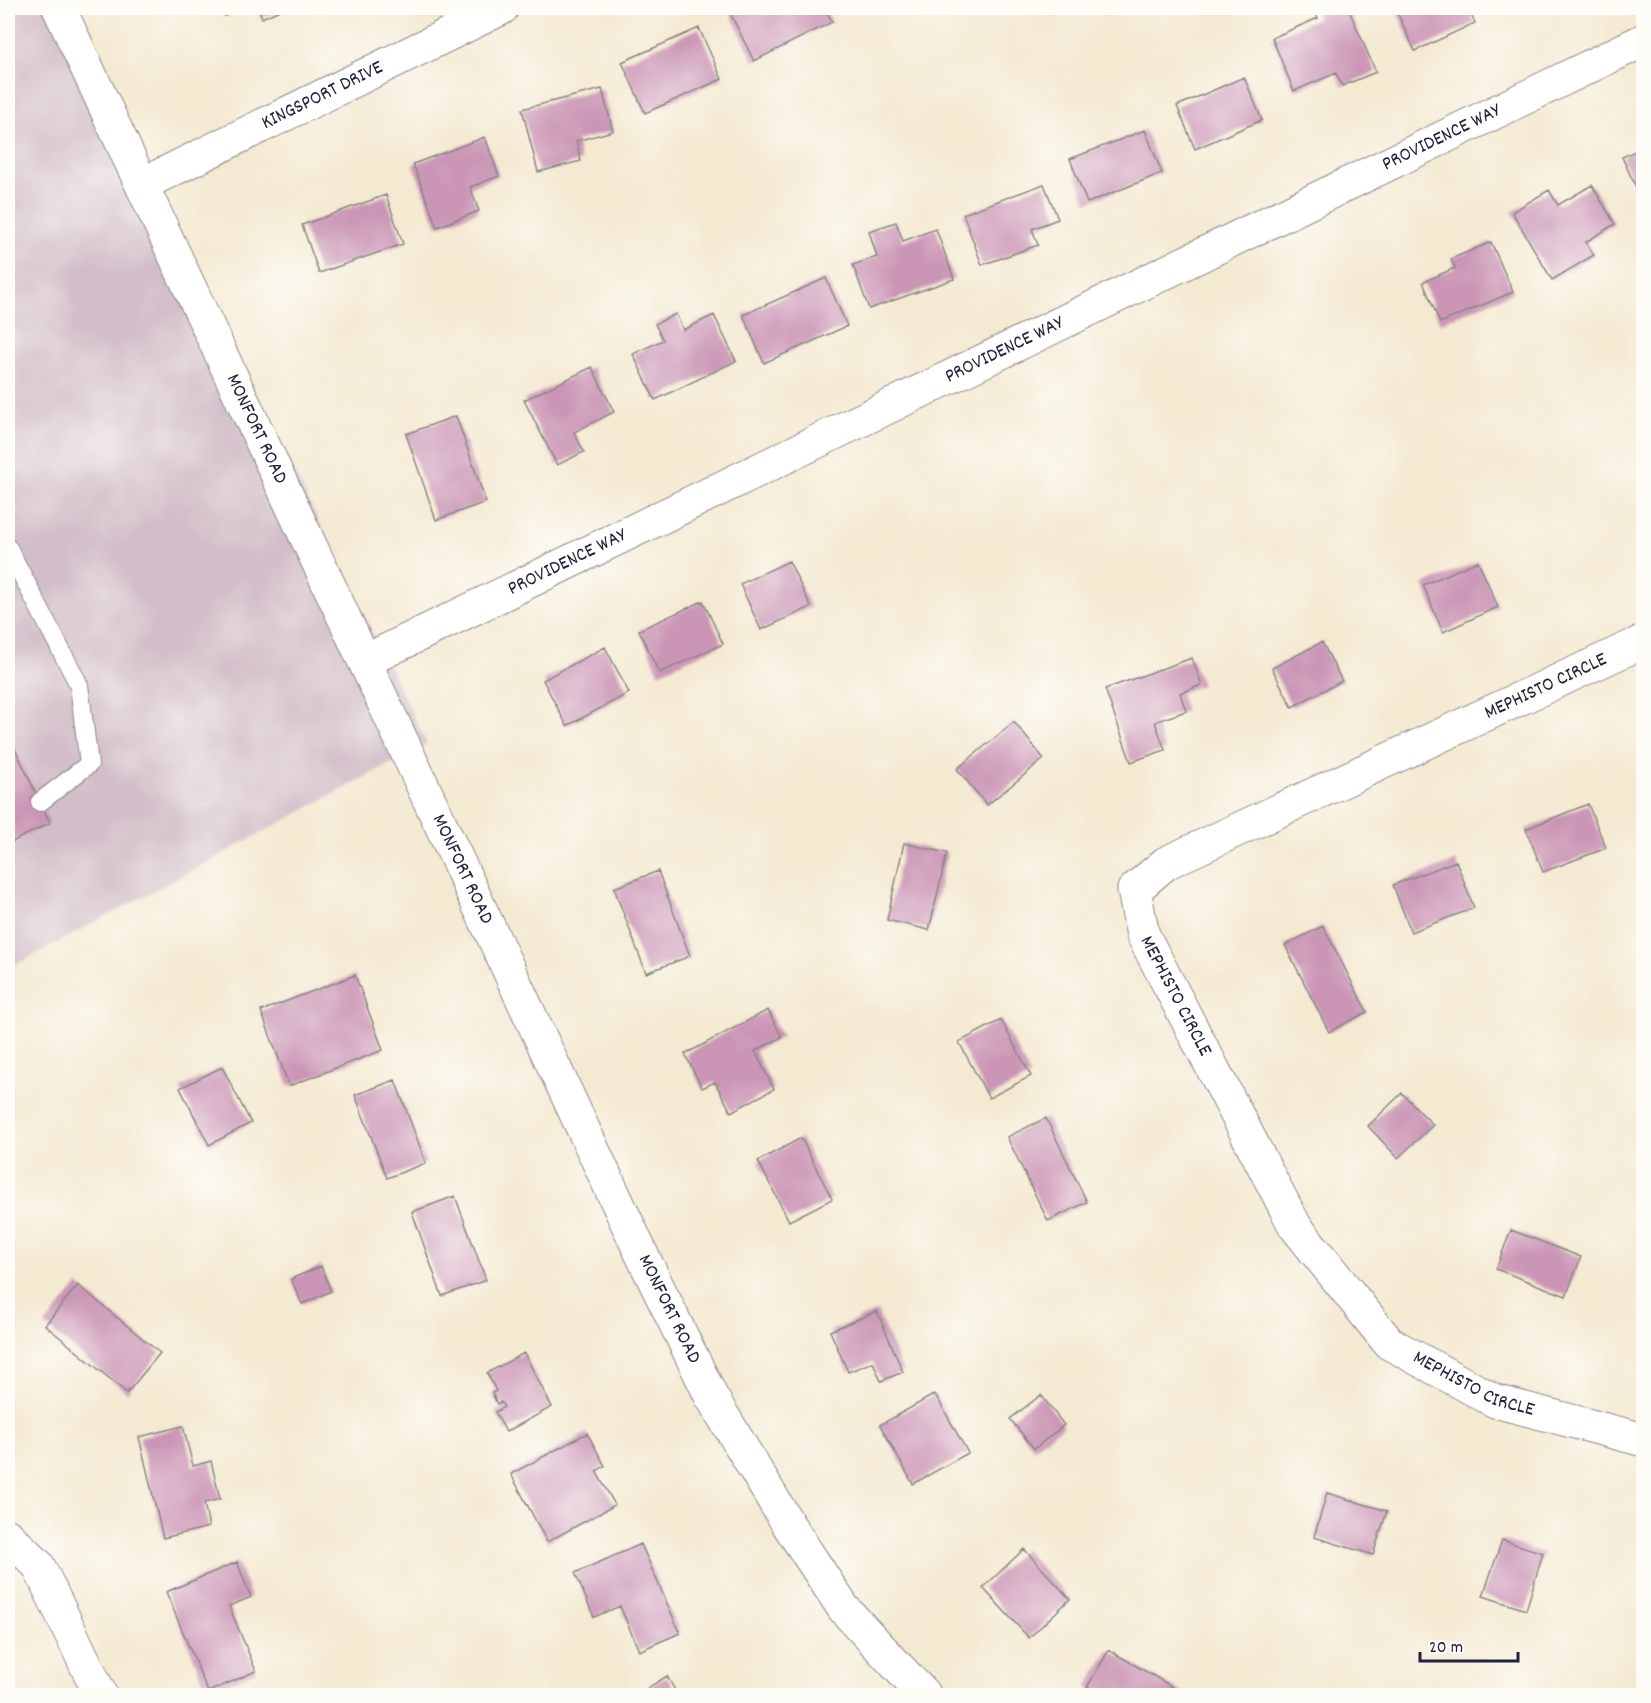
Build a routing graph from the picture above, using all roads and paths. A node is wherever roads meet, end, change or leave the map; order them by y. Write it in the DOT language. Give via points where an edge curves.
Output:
graph roads {
  1 [pos="59,8"];
  2 [pos="502,8"];
  3 [pos="1644,39"];
  4 [pos="143,184"];
  5 [pos="8,548"];
  6 [pos="1644,641"];
  7 [pos="365,661"];
  8 [pos="40,802"];
  9 [pos="1644,1440"];
  10 [pos="8,1536"];
  11 [pos="101,1695"];
  12 [pos="925,1695"];
  1 -- 4 [label="street, MONFORT ROAD"];
  2 -- 4 [label="street, KINGSPORT DRIVE"];
  3 -- 7 [label="street, PROVIDENCE WAY"];
  4 -- 7 [label="street, MONFORT ROAD"];
  5 -- 8 [label="lane" via="79,685 82,708 89,765"];
  6 -- 9 [label="street, MEPHISTO CIRCLE" via="1166,863 1134,890 1143,935 1294,1227 1389,1342 1496,1401"];
  7 -- 12 [label="street, MONFORT ROAD" via="711,1396 844,1609"];
  10 -- 11 [label="street" via="38,1565"];
}
